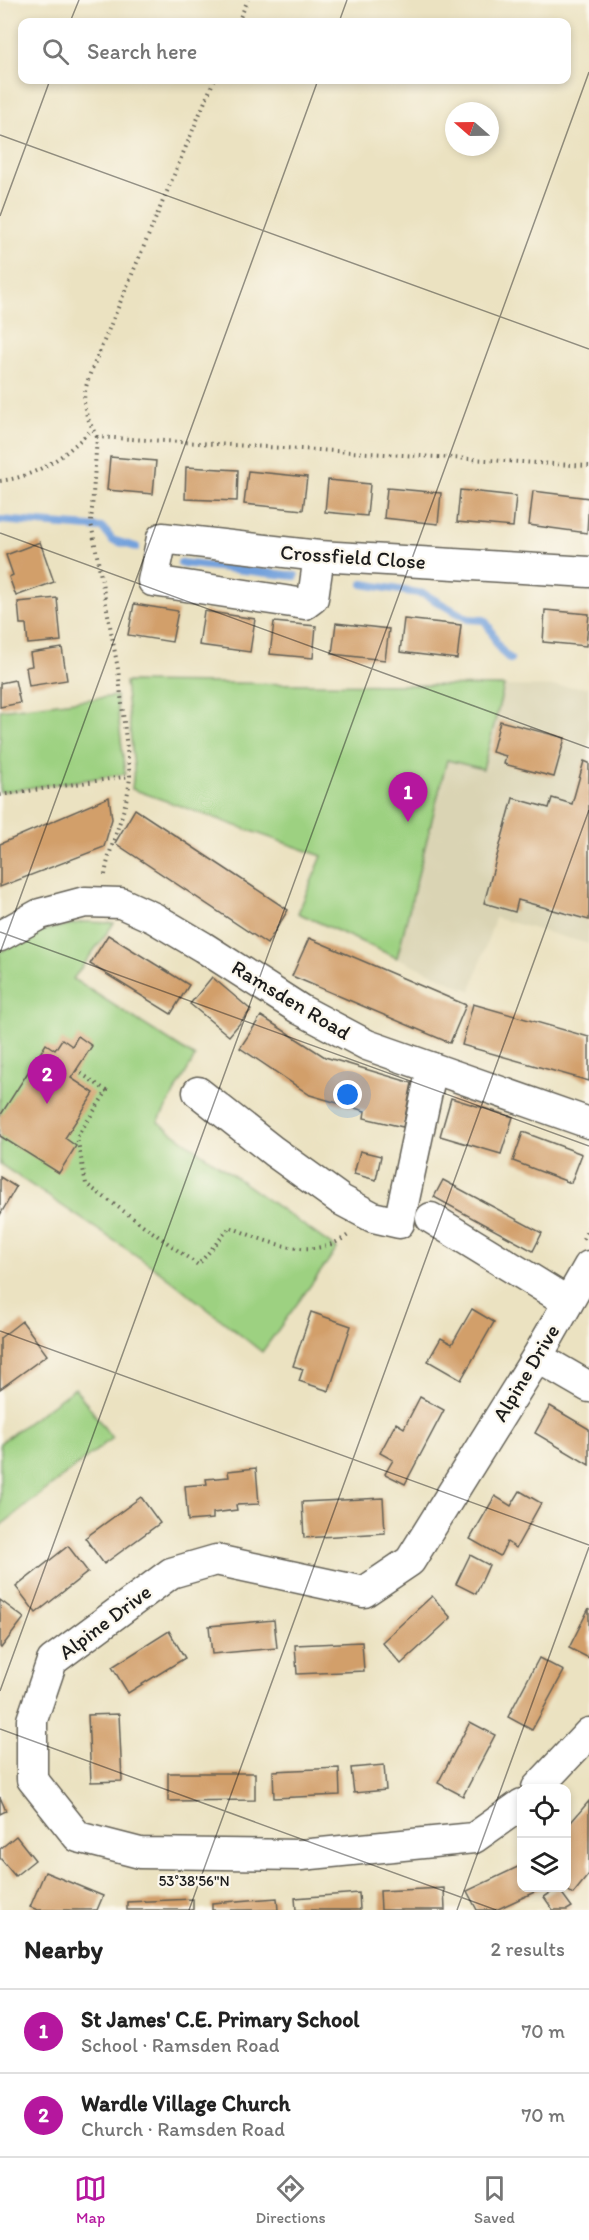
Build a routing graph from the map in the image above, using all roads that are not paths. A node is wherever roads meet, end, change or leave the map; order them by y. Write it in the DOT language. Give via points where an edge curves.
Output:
graph roads {
  1 [pos="319,556"];
  2 [pos="589,572"];
  3 [pos="0,936"];
  4 [pos="432,1068"];
  5 [pos="198,1092"];
  6 [pos="589,1123"];
  7 [pos="431,1218"];
  8 [pos="589,1266"];
  9 [pos="568,1302"];
  10 [pos="537,1357"];
  11 [pos="589,1387"];
  12 [pos="589,1733"];
  13 [pos="541,1784"];
  14 [pos="517,1808"];
  1 -- 1 [label="street, Crossfield Close" via="162,538 153,581 305,604 313,598"];
  1 -- 2 [label="street, Crossfield Close"];
  3 -- 4 [label="street, Ramsden Road" via="40,914 85,902 121,903 203,947 301,1010 367,1045"];
  4 -- 5 [label="street" via="386,1220 341,1200"];
  4 -- 6 [label="street, Ramsden Road"];
  7 -- 9 [label="street"];
  8 -- 9 [label="street, Alpine Drive"];
  9 -- 10 [label="street, Alpine Drive"];
  10 -- 11 [label="street"];
  10 -- 14 [label="street, Alpine Drive" via="410,1561 364,1592 216,1560 171,1573 52,1661 32,1720 32,1779 78,1837 140,1852 301,1855 474,1839"];
  12 -- 13 [label="street"];
}
